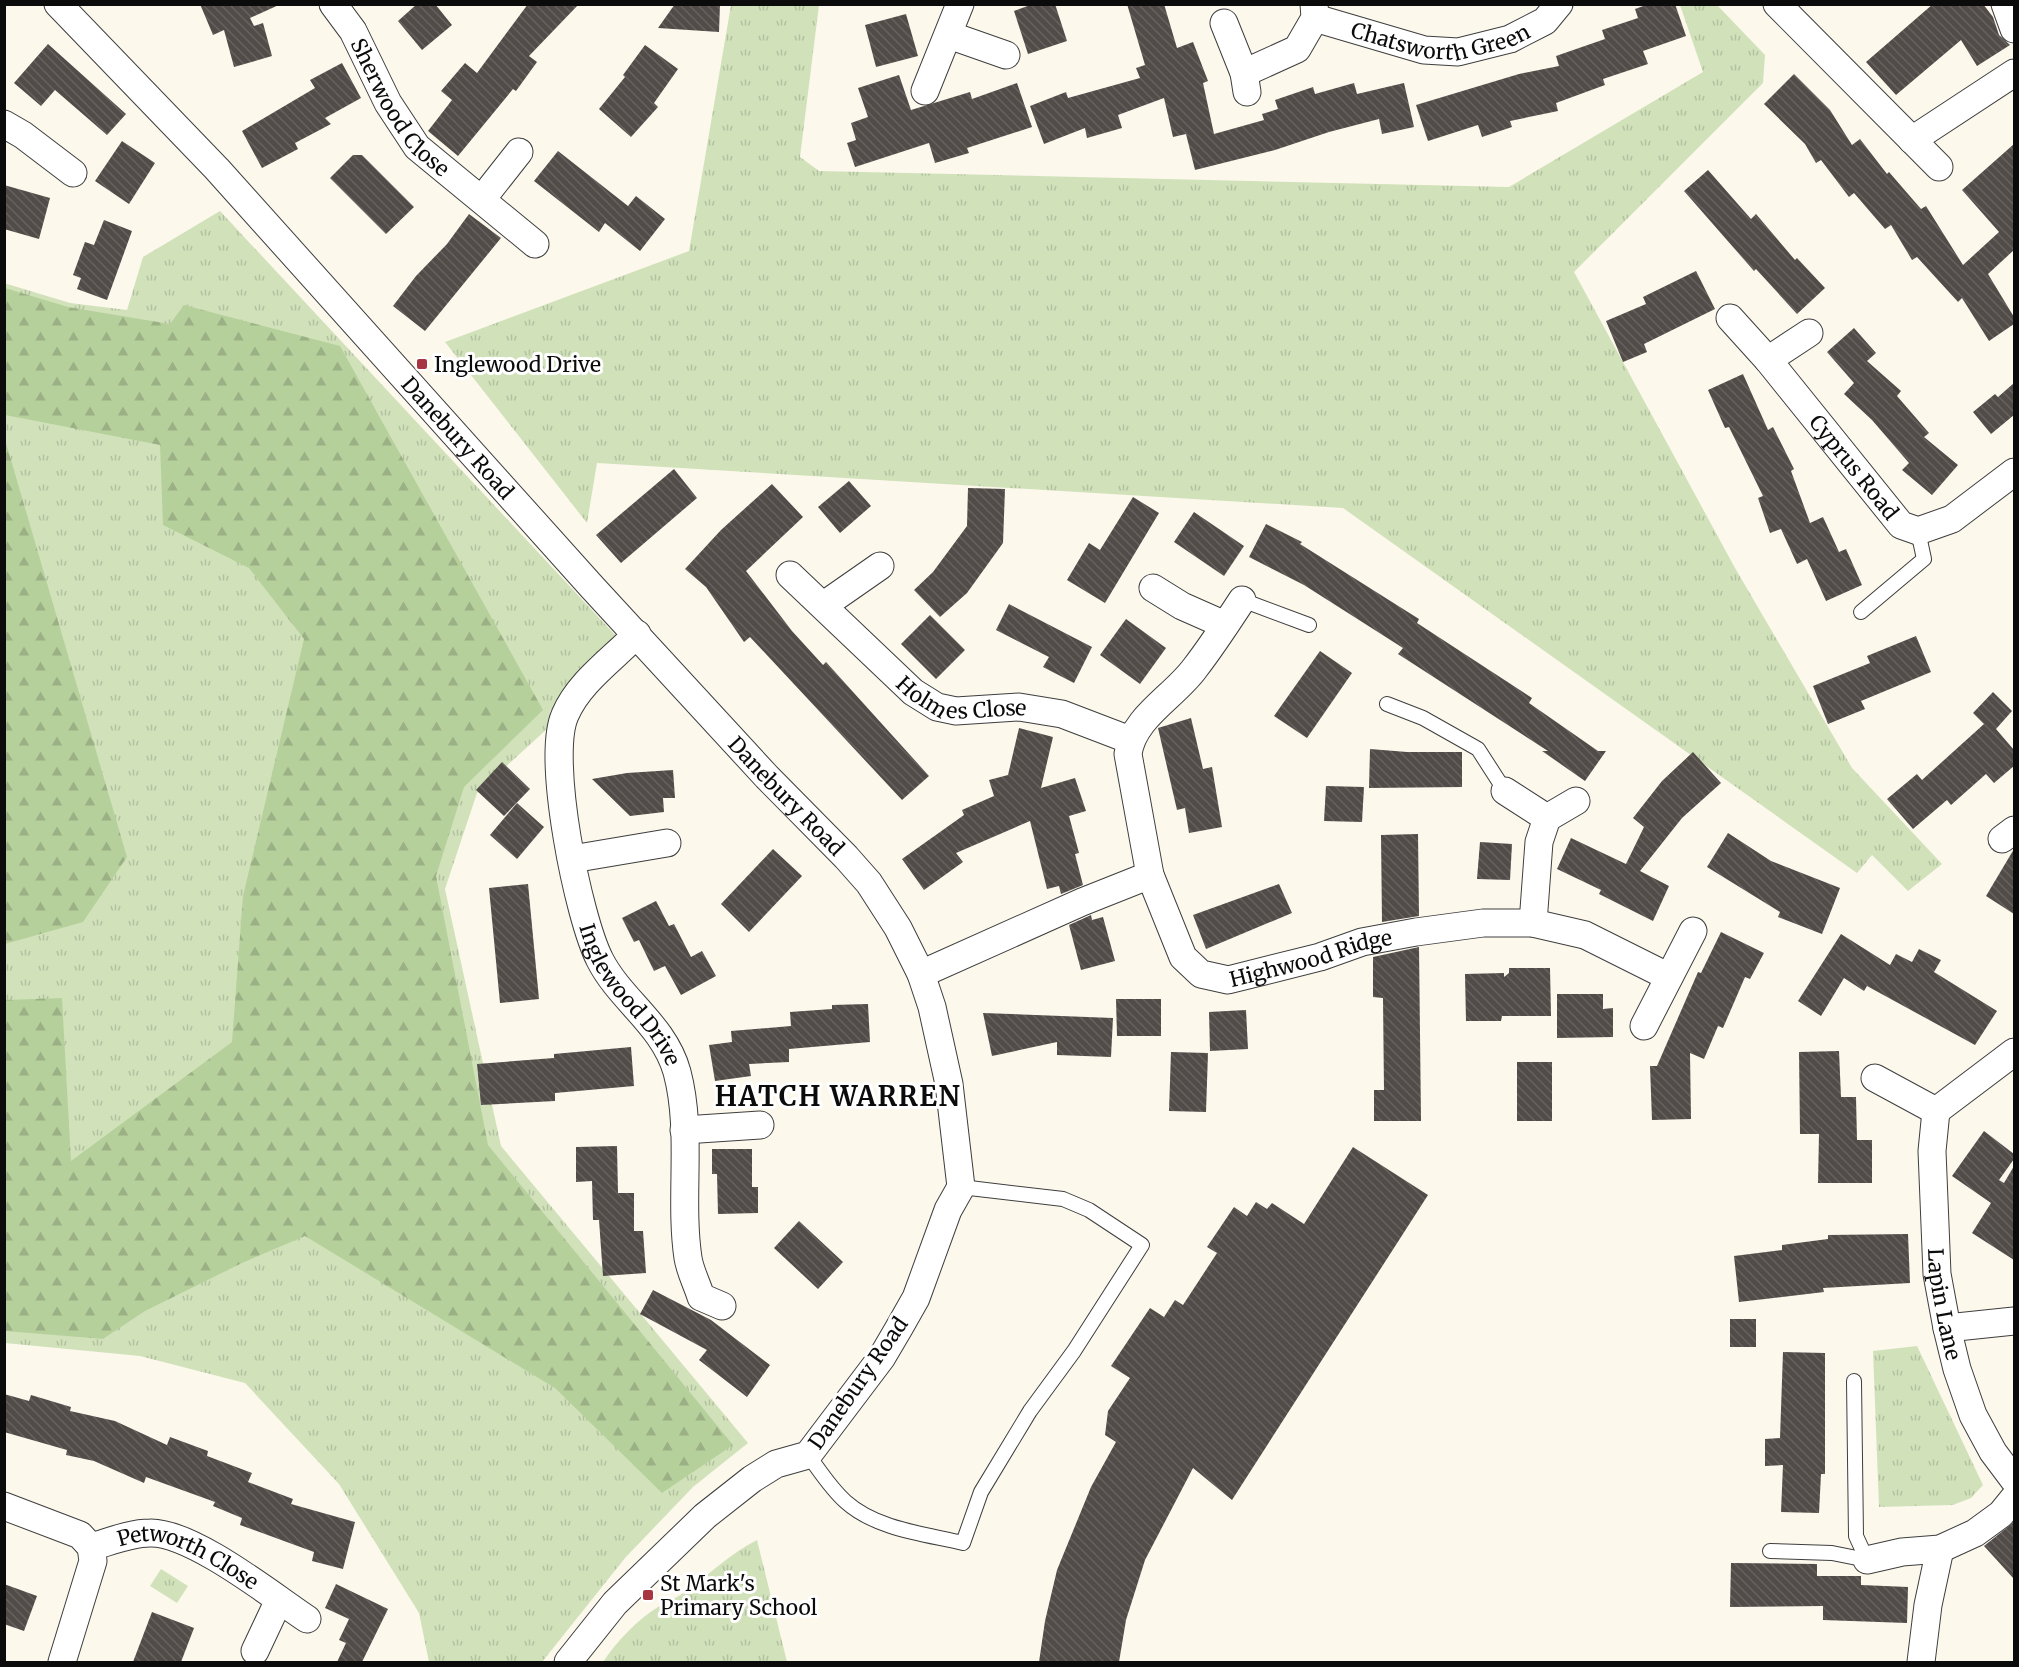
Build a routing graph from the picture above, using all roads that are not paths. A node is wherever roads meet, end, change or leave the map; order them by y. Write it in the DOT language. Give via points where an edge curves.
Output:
graph roads {
  1 [pos="58,4"];
  2 [pos="333,4"];
  3 [pos="960,4"];
  4 [pos="1559,4"];
  5 [pos="1777,4"];
  6 [pos="2005,4"];
  7 [pos="1314,11"];
  8 [pos="1224,23"];
  9 [pos="2014,29"];
  10 [pos="949,35"];
  11 [pos="1006,55"];
  12 [pos="2014,73"];
  13 [pos="925,91"];
  14 [pos="4,124"];
  15 [pos="1912,140"];
  16 [pos="519,152"];
  17 [pos="1939,167"];
  18 [pos="73,173"];
  19 [pos="482,199"];
  20 [pos="535,244"];
  21 [pos="1730,318"];
  22 [pos="1809,333"];
  23 [pos="1768,360"];
  24 [pos="2014,472"];
  25 [pos="1918,531"];
  26 [pos="880,566"];
  27 [pos="790,575"];
  28 [pos="1153,588"];
  29 [pos="1242,600"];
  30 [pos="824,605"];
  31 [pos="1861,612"];
  32 [pos="1225,625"];
  33 [pos="1309,625"];
  34 [pos="638,634"];
  35 [pos="1387,704"];
  36 [pos="1130,740"];
  37 [pos="1505,791"];
  38 [pos="1576,801"];
  39 [pos="1547,818"];
  40 [pos="667,843"];
  41 [pos="572,859"];
  42 [pos="1150,875"];
  43 [pos="1533,923"];
  44 [pos="1693,932"];
  45 [pos="921,974"];
  46 [pos="1669,977"];
  47 [pos="1644,1026"];
  48 [pos="2014,1052"];
  49 [pos="1875,1077"];
  50 [pos="1936,1111"];
  51 [pos="760,1125"];
  52 [pos="684,1130"];
  53 [pos="961,1187"];
  54 [pos="722,1306"];
  55 [pos="2014,1321"];
  56 [pos="1947,1328"];
  57 [pos="1854,1381"];
  58 [pos="808,1455"];
  59 [pos="2014,1480"];
  60 [pos="2014,1498"];
  61 [pos="4,1506"];
  62 [pos="91,1547"];
  63 [pos="1940,1549"];
  64 [pos="1770,1551"];
  65 [pos="1866,1560"];
  66 [pos="279,1600"];
  67 [pos="307,1619"];
  68 [pos="255,1651"];
  69 [pos="62,1662"];
  70 [pos="568,1662"];
  71 [pos="1921,1662"];
  1 -- 34 [label="street, Danebury Road" via="217,169"];
  2 -- 19 [label="street, Sherwood Close" via="353,31 388,103 417,147"];
  3 -- 10 [label="street"];
  4 -- 7 [label="street, Chatsworth Green" via="1545,21 1510,39 1458,52 1424,50"];
  5 -- 15 [label="street"];
  6 -- 9 [label="street"];
  7 -- 8 [label="street, Chatsworth Green" via="1297,49 1245,82"];
  10 -- 11 [label="street"];
  10 -- 13 [label="street"];
  12 -- 15 [label="street"];
  14 -- 18 [label="street"];
  15 -- 17 [label="street"];
  16 -- 19 [label="street"];
  19 -- 20 [label="street, Sherwood Close"];
  21 -- 23 [label="street, Cyprus Road"];
  22 -- 23 [label="street"];
  23 -- 25 [label="street, Cyprus Road" via="1886,509 1901,525"];
  24 -- 25 [label="street, Cyprus Road" via="1952,519"];
  25 -- 31 [label="lane" via="1924,560"];
  26 -- 30 [label="street"];
  27 -- 30 [label="street, Holmes Close"];
  28 -- 32 [label="street"];
  29 -- 32 [label="street"];
  29 -- 33 [label="lane"];
  30 -- 36 [label="street, Holmes Close" via="913,692 937,707 956,711 1019,707 1062,714"];
  32 -- 36 [label="street" via="1194,670"];
  34 -- 41 [label="street, Inglewood Drive" via="582,688 564,716 558,750"];
  34 -- 45 [label="street, Danebury Road" via="869,883"];
  35 -- 37 [label="lane" via="1423,718 1478,749"];
  36 -- 42 [label="street, Highwood Ridge" via="1128,754"];
  37 -- 39 [label="street"];
  38 -- 39 [label="street"];
  39 -- 43 [label="street" via="1539,842"];
  40 -- 41 [label="street"];
  41 -- 52 [label="street, Inglewood Drive" via="601,961 653,1026 671,1056 682,1101"];
  42 -- 43 [label="street, Highwood Ridge" via="1183,957 1201,974 1228,980 1362,942 1483,923"];
  42 -- 45 [label="street"];
  43 -- 46 [label="street, Highwood Ridge" via="1585,935"];
  44 -- 46 [label="street"];
  45 -- 53 [label="street, Danebury Road" via="941,1043"];
  46 -- 47 [label="street"];
  48 -- 50 [label="street"];
  49 -- 50 [label="street"];
  50 -- 56 [label="street, Lapin Lane" via="1932,1151 1937,1274"];
  51 -- 52 [label="street"];
  52 -- 54 [label="street, Inglewood Drive" via="688,1259 701,1297"];
  53 -- 58 [label="street, Danebury Road" via="948,1210 916,1298 890,1346"];
  53 -- 58 [label="lane" via="1063,1199 1089,1210 1142,1245 981,1492 963,1543 867,1516 846,1503"];
  55 -- 56 [label="street"];
  56 -- 59 [label="street, Lapin Lane" via="1973,1415"];
  57 -- 65 [label="lane" via="1856,1536"];
  58 -- 70 [label="street, Danebury Road" via="776,1464 705,1516 628,1589"];
  60 -- 63 [label="street" via="2001,1514 1975,1533"];
  61 -- 62 [label="street" via="80,1535"];
  62 -- 66 [label="street, Petworth Close" via="150,1533 178,1539 224,1563"];
  62 -- 69 [label="street" via="93,1561"];
  63 -- 65 [label="street"];
  63 -- 71 [label="street"];
  64 -- 65 [label="lane" via="1832,1552"];
  66 -- 67 [label="street, Petworth Close"];
  66 -- 68 [label="street, Petworth Close"];
}
